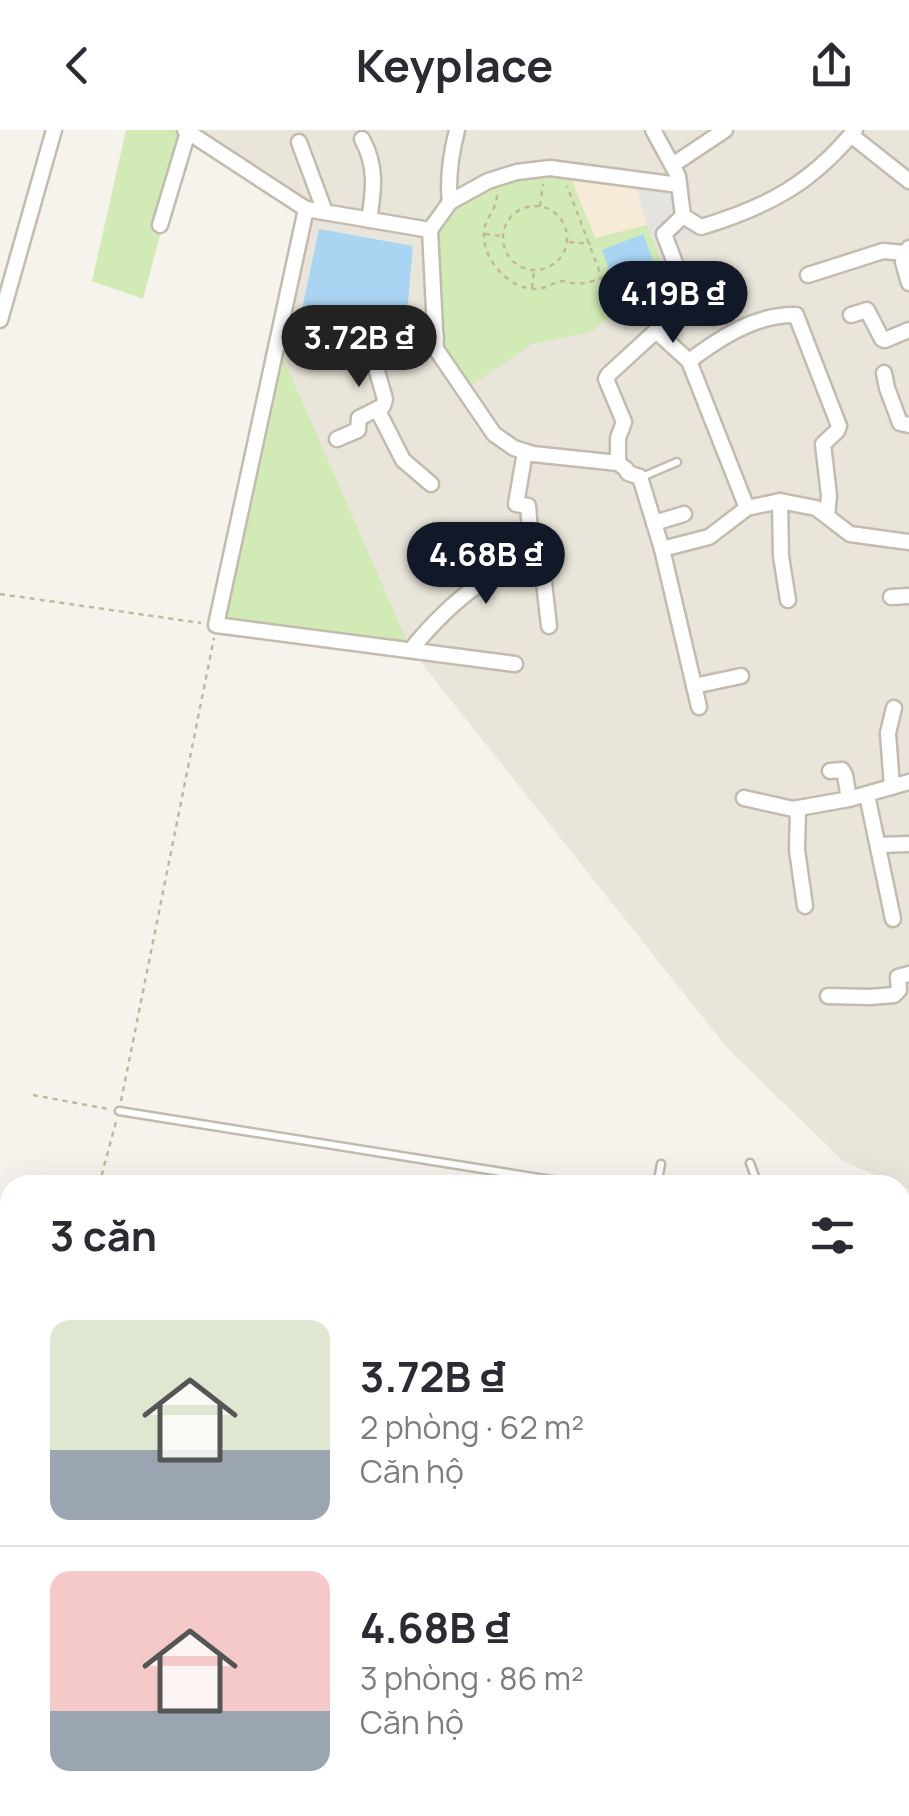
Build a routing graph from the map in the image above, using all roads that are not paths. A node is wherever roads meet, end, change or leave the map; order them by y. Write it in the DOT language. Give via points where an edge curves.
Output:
graph roads {
  1 [pos="54,130"];
  2 [pos="457,130"];
  3 [pos="653,130"];
  4 [pos="724,130"];
  5 [pos="186,131"];
  6 [pos="853,132"];
  7 [pos="205,135"];
  8 [pos="362,139"];
  9 [pos="299,142"];
  10 [pos="674,164"];
  11 [pos="909,181"];
  12 [pos="679,185"];
  13 [pos="450,202"];
  14 [pos="306,208"];
  15 [pos="325,212"];
  16 [pos="683,216"];
  17 [pos="369,220"];
  18 [pos="160,225"];
  19 [pos="430,230"];
  20 [pos="907,250"];
  21 [pos="808,275"];
  22 [pos="909,284"];
  23 [pos="851,315"];
  24 [pos="0,320"];
  25 [pos="656,330"];
  26 [pos="909,330"];
  27 [pos="436,337"];
  28 [pos="277,343"];
  29 [pos="372,346"];
  30 [pos="688,361"];
  31 [pos="884,372"];
  32 [pos="377,409"];
  33 [pos="909,424"];
  34 [pos="337,439"];
  35 [pos="526,452"];
  36 [pos="678,462"];
  37 [pos="618,463"];
  38 [pos="640,477"];
  39 [pos="432,484"];
  40 [pos="780,500"];
  41 [pos="747,508"];
  42 [pos="684,514"];
  43 [pos="827,516"];
  44 [pos="654,523"];
  45 [pos="909,542"];
  46 [pos="662,549"];
  47 [pos="532,567"];
  48 [pos="909,596"];
  49 [pos="891,597"];
  50 [pos="788,600"];
  51 [pos="549,626"];
  52 [pos="411,650"];
  53 [pos="514,664"];
  54 [pos="741,676"];
  55 [pos="694,686"];
  56 [pos="699,707"];
  57 [pos="894,708"];
  58 [pos="830,771"];
  59 [pos="909,782"];
  60 [pos="892,787"];
  61 [pos="866,795"];
  62 [pos="744,798"];
  63 [pos="849,800"];
  64 [pos="798,808"];
  65 [pos="909,844"];
  66 [pos="878,845"];
  67 [pos="805,906"];
  68 [pos="893,919"];
  69 [pos="909,974"];
  70 [pos="828,996"];
  71 [pos="119,1111"];
  72 [pos="661,1164"];
  73 [pos="750,1164"];
  74 [pos="520,1175"];
  75 [pos="659,1175"];
  76 [pos="754,1175"];
  1 -- 24 [label="street"];
  2 -- 13 [label="street"];
  3 -- 10 [label="street"];
  4 -- 10 [label="street"];
  5 -- 7 [label="street"];
  5 -- 18 [label="street"];
  6 -- 11 [label="street"];
  6 -- 16 [label="street" via="801,184 742,215 701,227"];
  7 -- 14 [label="street"];
  8 -- 17 [label="street" via="373,167"];
  9 -- 15 [label="street"];
  10 -- 12 [label="street"];
  12 -- 13 [label="street" via="517,172"];
  12 -- 16 [label="street"];
  13 -- 19 [label="street"];
  14 -- 15 [label="street"];
  14 -- 28 [label="street"];
  15 -- 17 [label="street"];
  16 -- 25 [label="street" via="664,234 687,306"];
  17 -- 19 [label="street"];
  19 -- 27 [label="street"];
  20 -- 21 [label="street" via="882,251"];
  20 -- 22 [label="street"];
  23 -- 26 [label="street" via="867,310 885,340"];
  25 -- 30 [label="street"];
  25 -- 37 [label="street" via="606,380 624,422"];
  27 -- 29 [label="street"];
  27 -- 35 [label="street" via="436,349 494,434"];
  28 -- 29 [label="street"];
  28 -- 52 [label="street" via="216,626"];
  29 -- 32 [label="street" via="384,399"];
  30 -- 41 [label="street"];
  30 -- 43 [label="street" via="743,327 796,315 839,426 823,444"];
  31 -- 33 [label="street" via="900,423"];
  32 -- 34 [label="street" via="359,418 358,430"];
  32 -- 39 [label="street" via="402,460"];
  35 -- 37 [label="street"];
  35 -- 47 [label="street" via="516,504 528,506"];
  36 -- 38 [label="lane"];
  37 -- 38 [label="street"];
  38 -- 44 [label="street"];
  40 -- 41 [label="street"];
  40 -- 43 [label="street"];
  40 -- 50 [label="street"];
  41 -- 46 [label="street" via="708,537"];
  42 -- 44 [label="street"];
  43 -- 45 [label="street" via="850,534"];
  44 -- 46 [label="street"];
  46 -- 55 [label="street"];
  47 -- 51 [label="street" via="546,580"];
  47 -- 52 [label="street" via="502,573 474,589 447,608"];
  48 -- 49 [label="street"];
  52 -- 53 [label="street"];
  54 -- 55 [label="street"];
  55 -- 56 [label="street"];
  57 -- 60 [label="street" via="888,733"];
  58 -- 63 [label="street" via="842,770"];
  59 -- 60 [label="street"];
  60 -- 61 [label="street"];
  61 -- 63 [label="street"];
  61 -- 66 [label="street"];
  62 -- 64 [label="street"];
  63 -- 64 [label="street"];
  64 -- 67 [label="street"];
  65 -- 66 [label="street"];
  66 -- 68 [label="street"];
  69 -- 70 [label="street" via="898,977 894,995"];
  71 -- 74 [label="lane"];
  72 -- 75 [label="lane"];
  73 -- 76 [label="lane"];
}
